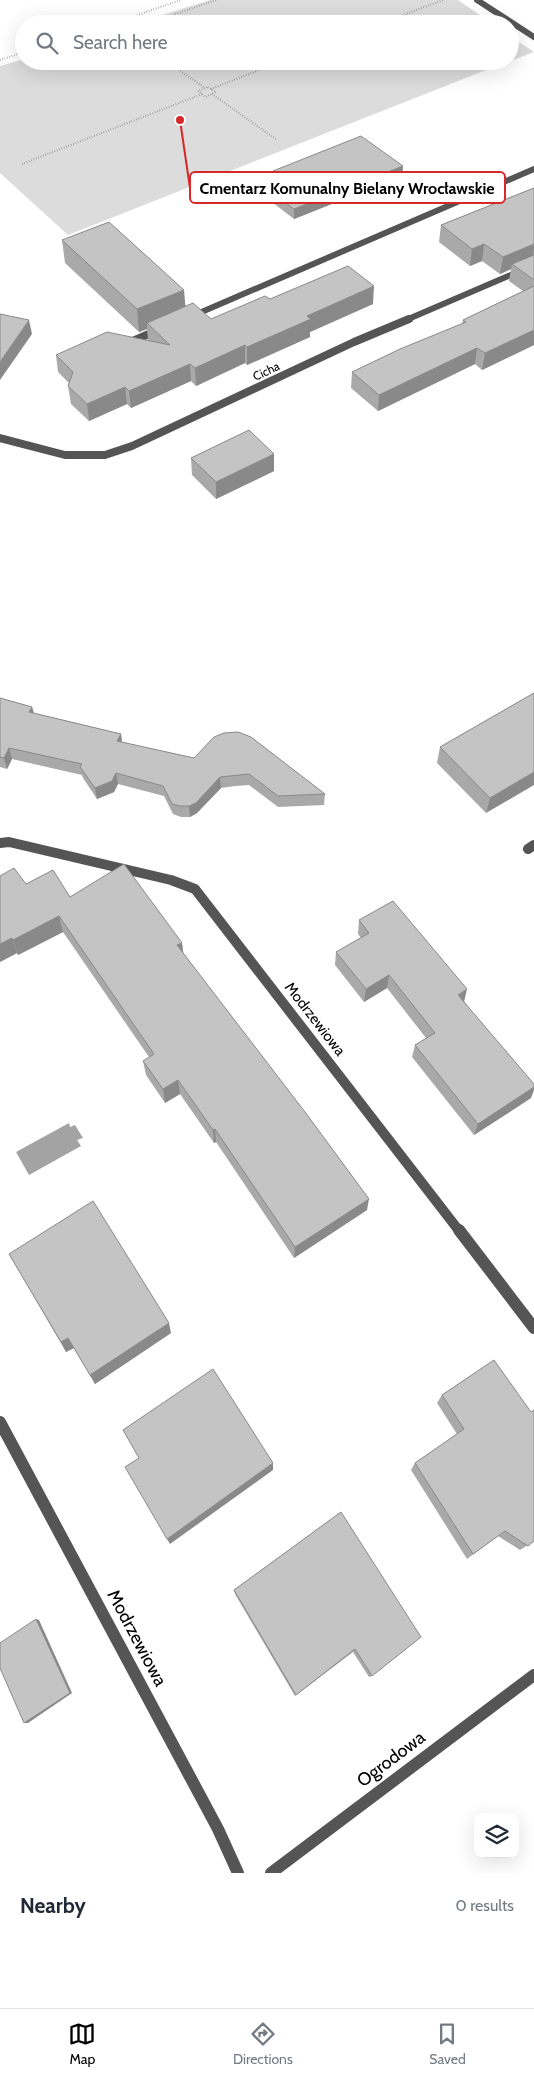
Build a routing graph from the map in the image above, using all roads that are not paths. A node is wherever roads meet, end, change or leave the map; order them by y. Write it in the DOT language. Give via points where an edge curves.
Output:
graph roads {
  1 [pos="477,0"];
  2 [pos="500,15"];
  3 [pos="519,27"];
  4 [pos="534,37"];
  5 [pos="534,170"];
  6 [pos="534,264"];
  7 [pos="184,320"];
  8 [pos="166,327"];
  9 [pos="121,346"];
  10 [pos="0,438"];
  11 [pos="0,843"];
  12 [pos="534,1328"];
  13 [pos="0,1422"];
  14 [pos="534,1675"];
  15 [pos="238,1873"];
  16 [pos="271,1873"];
  1 -- 2 [label="street"];
  3 -- 4 [label="street"];
  5 -- 7 [label="street"];
  6 -- 10 [label="street, Cicha" via="354,342 140,443 105,455 65,455"];
  8 -- 9 [label="street"];
  11 -- 12 [label="street, Modrzewiowa" via="9,842 133,871 195,889"];
  13 -- 15 [label="street, Modrzewiowa"];
  14 -- 16 [label="street, Ogrodowa"];
}
